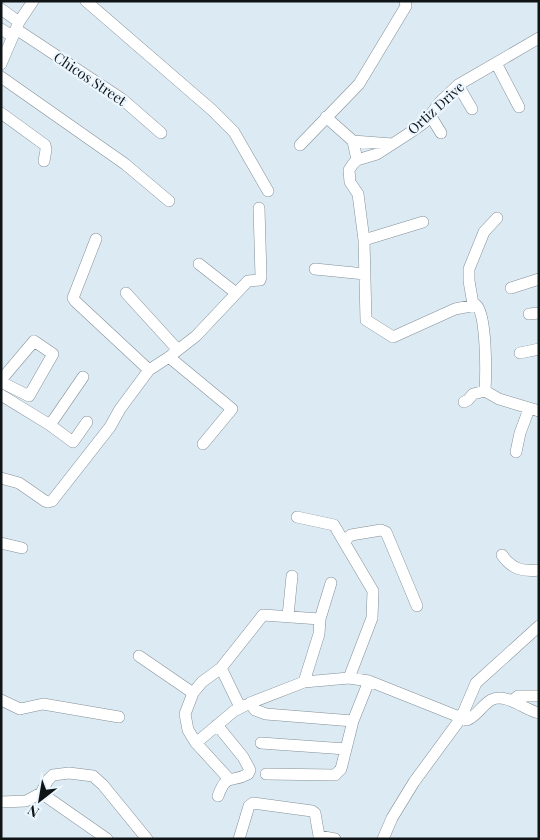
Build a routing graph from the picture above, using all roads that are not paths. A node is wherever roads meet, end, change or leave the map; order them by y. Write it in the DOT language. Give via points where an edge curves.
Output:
graph roads {
  1 [pos="33,1"];
  2 [pos="86,1"];
  3 [pos="405,1"];
  4 [pos="1,9"];
  5 [pos="1,29"];
  6 [pos="16,29"];
  7 [pos="539,38"];
  8 [pos="1,64"];
  9 [pos="496,64"];
  10 [pos="1,77"];
  11 [pos="458,85"];
  12 [pos="519,107"];
  13 [pos="472,109"];
  14 [pos="1,113"];
  15 [pos="430,116"];
  16 [pos="326,118"];
  17 [pos="161,133"];
  18 [pos="441,133"];
  19 [pos="353,141"];
  20 [pos="372,143"];
  21 [pos="392,144"];
  22 [pos="300,145"];
  23 [pos="359,159"];
  24 [pos="44,161"];
  25 [pos="268,191"];
  26 [pos="168,201"];
  27 [pos="259,208"];
  28 [pos="497,218"];
  29 [pos="423,222"];
  30 [pos="96,238"];
  31 [pos="364,240"];
  32 [pos="199,264"];
  33 [pos="315,268"];
  34 [pos="365,274"];
  35 [pos="539,279"];
  36 [pos="511,288"];
  37 [pos="126,292"];
  38 [pos="236,293"];
  39 [pos="473,304"];
  40 [pos="539,349"];
  41 [pos="520,353"];
  42 [pos="174,354"];
  43 [pos="150,370"];
  44 [pos="83,377"];
  45 [pos="1,381"];
  46 [pos="485,391"];
  47 [pos="1,395"];
  48 [pos="464,402"];
  49 [pos="534,410"];
  50 [pos="88,422"];
  51 [pos="50,425"];
  52 [pos="203,444"];
  53 [pos="516,452"];
  54 [pos="1,478"];
  55 [pos="297,517"];
  56 [pos="344,541"];
  57 [pos="1,543"];
  58 [pos="22,548"];
  59 [pos="502,555"];
  60 [pos="539,570"];
  61 [pos="292,576"];
  62 [pos="331,584"];
  63 [pos="417,606"];
  64 [pos="288,616"];
  65 [pos="320,619"];
  66 [pos="539,626"];
  67 [pos="139,656"];
  68 [pos="221,668"];
  69 [pos="349,678"];
  70 [pos="369,681"];
  71 [pos="304,682"];
  72 [pos="193,693"];
  73 [pos="539,696"];
  74 [pos="1,700"];
  75 [pos="513,700"];
  76 [pos="245,705"];
  77 [pos="539,714"];
  78 [pos="119,717"];
  79 [pos="461,718"];
  80 [pos="353,721"];
  81 [pos="217,725"];
  82 [pos="261,743"];
  83 [pos="196,744"];
  84 [pos="346,749"];
  85 [pos="266,774"];
  86 [pos="229,779"];
  87 [pos="41,793"];
  88 [pos="218,796"];
  89 [pos="1,802"];
  90 [pos="319,838"];
  91 [pos="107,839"];
  92 [pos="147,839"];
  93 [pos="239,839"];
  94 [pos="335,839"];
  95 [pos="383,839"];
  1 -- 6 [label="street"];
  2 -- 25 [label="street" via="234,132"];
  3 -- 16 [label="street" via="406,6 359,84"];
  4 -- 6 [label="street"];
  5 -- 6 [label="street"];
  6 -- 8 [label="street"];
  6 -- 17 [label="street, Chicos Street" via="122,99"];
  7 -- 9 [label="street, Ortiz Drive"];
  9 -- 11 [label="street, Ortiz Drive"];
  9 -- 12 [label="street"];
  10 -- 26 [label="street" via="125,164"];
  11 -- 13 [label="street"];
  11 -- 15 [label="street, Ortiz Drive"];
  14 -- 24 [label="street" via="45,145"];
  15 -- 18 [label="street"];
  15 -- 21 [label="street, Ortiz Drive"];
  16 -- 19 [label="street"];
  16 -- 22 [label="street"];
  19 -- 20 [label="street"];
  19 -- 23 [label="street"];
  20 -- 21 [label="street"];
  20 -- 23 [label="street"];
  21 -- 23 [label="street, Ortiz Drive" via="377,154"];
  23 -- 31 [label="street" via="352,164 349,176 358,194"];
  27 -- 38 [label="street" via="261,277 258,281 248,281"];
  28 -- 39 [label="street" via="484,232 469,269"];
  29 -- 31 [label="street"];
  30 -- 43 [label="street" via="75,301"];
  31 -- 34 [label="street"];
  32 -- 38 [label="street"];
  33 -- 34 [label="street"];
  34 -- 39 [label="street" via="366,320 393,336"];
  35 -- 36 [label="street"];
  37 -- 42 [label="street"];
  38 -- 42 [label="street" via="196,336"];
  39 -- 46 [label="street" via="480,308 484,331"];
  40 -- 41 [label="street"];
  42 -- 43 [label="street"];
  42 -- 52 [label="street" via="232,409"];
  43 -- 54 [label="street" via="52,501 45,501 19,483"];
  44 -- 51 [label="street"];
  45 -- 45 [label="street" via="28,396 53,354 34,341"];
  46 -- 48 [label="street" via="473,394"];
  46 -- 49 [label="street"];
  47 -- 51 [label="street"];
  49 -- 53 [label="street" via="520,433"];
  50 -- 51 [label="street" via="73,442"];
  55 -- 56 [label="street" via="332,525"];
  56 -- 63 [label="street" via="351,534 386,532"];
  56 -- 69 [label="street" via="373,591 372,618"];
  57 -- 58 [label="street"];
  59 -- 60 [label="street" via="509,565 527,571"];
  61 -- 64 [label="street"];
  62 -- 65 [label="street"];
  64 -- 65 [label="street"];
  64 -- 68 [label="street" via="263,615"];
  65 -- 71 [label="street" via="319,634"];
  66 -- 79 [label="street" via="476,683"];
  67 -- 72 [label="street"];
  68 -- 72 [label="street"];
  68 -- 76 [label="street"];
  69 -- 70 [label="street"];
  69 -- 71 [label="street"];
  70 -- 79 [label="street"];
  70 -- 80 [label="street"];
  71 -- 76 [label="street"];
  72 -- 83 [label="street" via="185,714 188,730"];
  73 -- 75 [label="street" via="518,696"];
  74 -- 78 [label="street" via="20,710 43,704"];
  75 -- 77 [label="street"];
  75 -- 79 [label="street" via="491,700 469,720"];
  76 -- 80 [label="street" via="266,714"];
  76 -- 81 [label="street"];
  79 -- 95 [label="street" via="414,782"];
  80 -- 84 [label="street"];
  81 -- 83 [label="street"];
  81 -- 86 [label="street" via="250,770 245,776"];
  82 -- 84 [label="street"];
  83 -- 86 [label="street"];
  84 -- 85 [label="street" via="341,769 335,775"];
  86 -- 88 [label="street" via="223,783"];
  87 -- 89 [label="street" via="26,801"];
  87 -- 91 [label="street"];
  87 -- 92 [label="street" via="53,775 92,776"];
  90 -- 93 [label="street" via="314,812 253,803 249,806"];
  90 -- 94 [label="street"];
}
